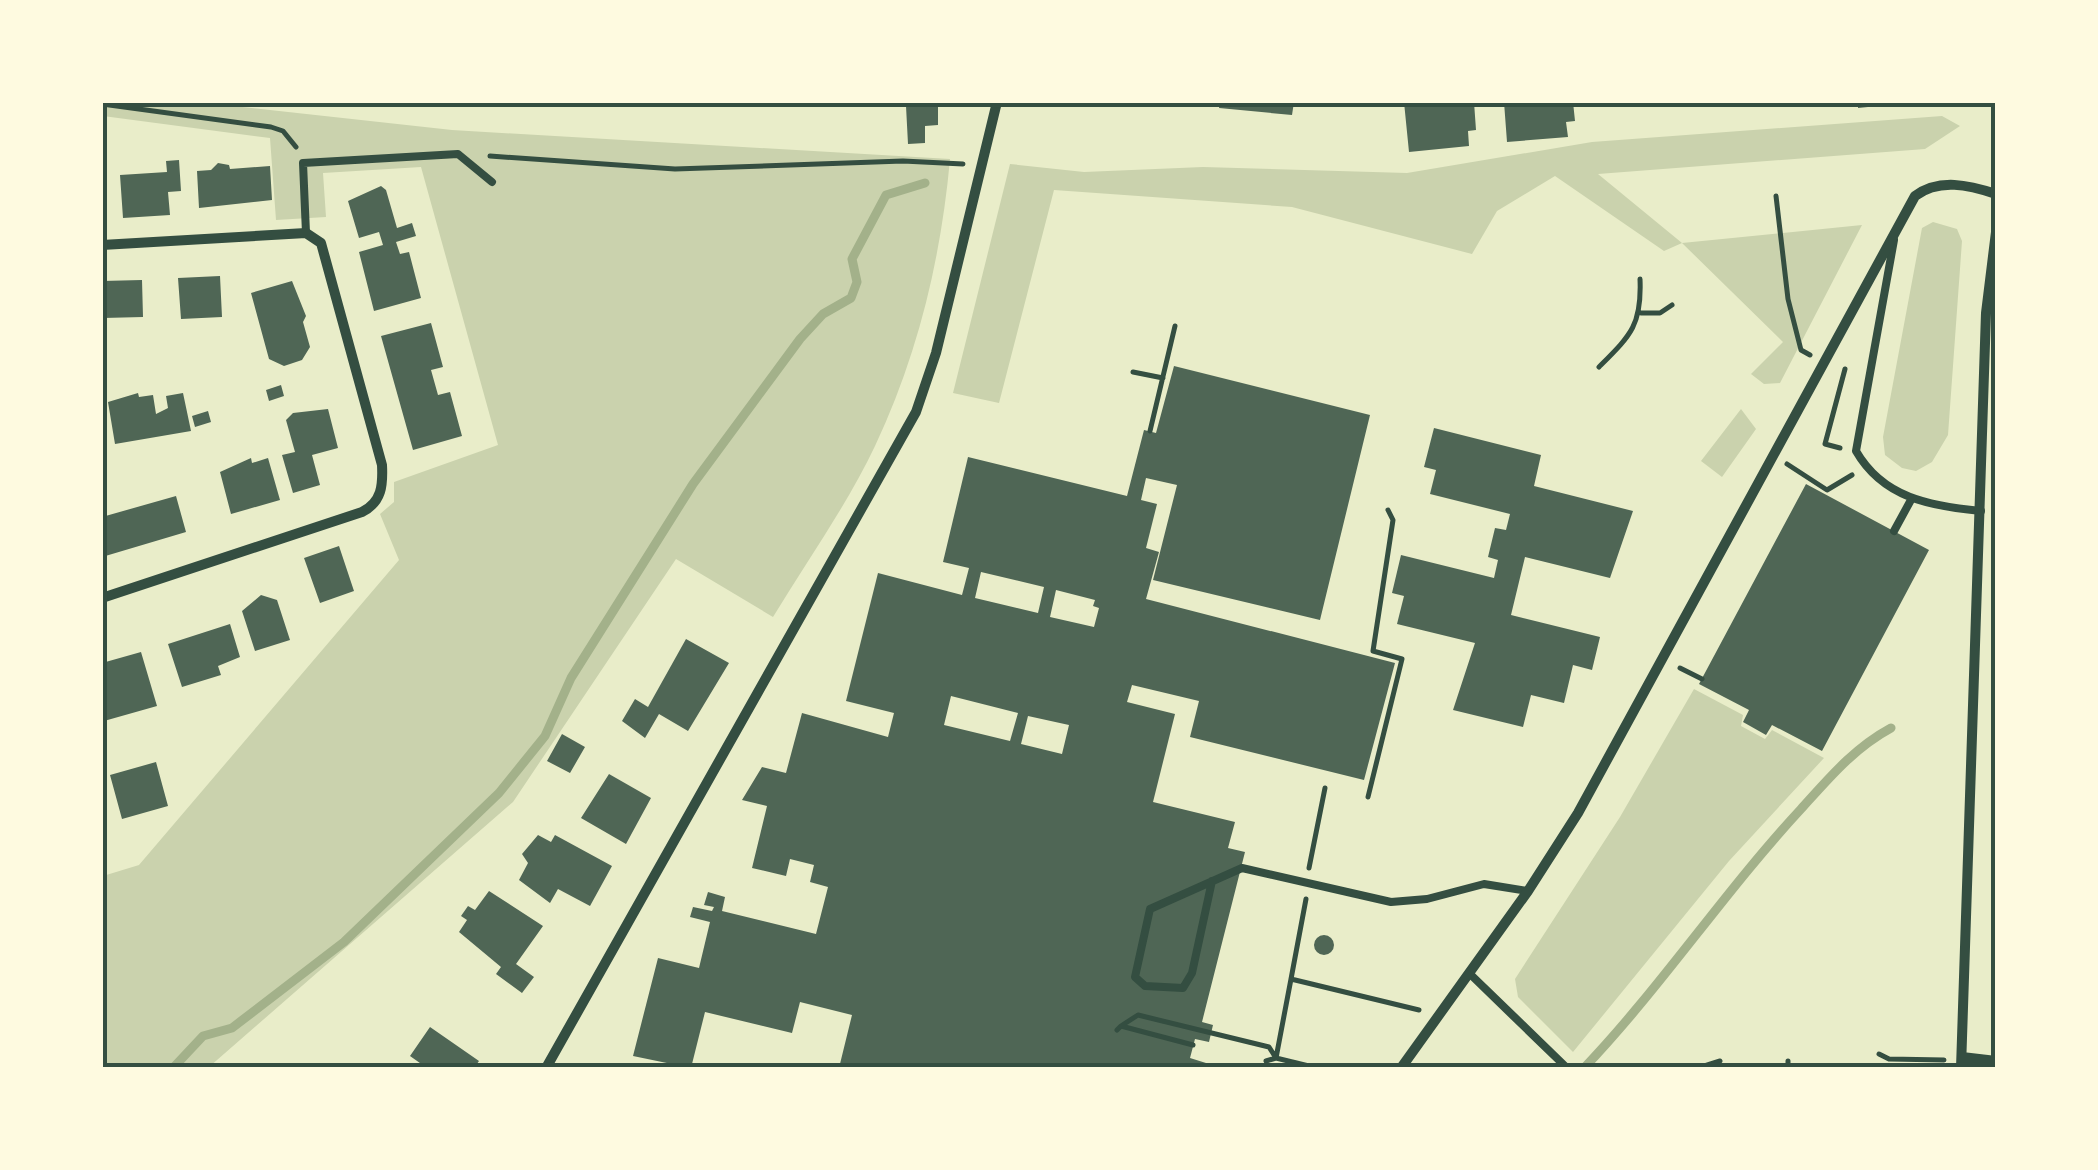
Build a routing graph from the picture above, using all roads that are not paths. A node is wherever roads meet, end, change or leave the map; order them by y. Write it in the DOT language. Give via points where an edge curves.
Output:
graph roads {
  1 [pos="997,102"];
  2 [pos="492,182"];
  3 [pos="1996,194"];
  4 [pos="1896,231"];
  5 [pos="1996,232"];
  6 [pos="306,233"];
  7 [pos="102,244"];
  8 [pos="1912,498"];
  9 [pos="1981,511"];
  10 [pos="1894,531"];
  11 [pos="102,598"];
  12 [pos="1212,880"];
  13 [pos="1528,891"];
  14 [pos="1468,973"];
  15 [pos="1996,1060"];
  16 [pos="1962,1062"];
  17 [pos="546,1068"];
  18 [pos="1401,1068"];
  19 [pos="1567,1068"];
  1 -- 17 [label="street" via="916,412"];
  2 -- 6 [label="lane" via="458,154 304,164"];
  3 -- 4 [label="street" via="1929,185"];
  4 -- 8 [label="lane" via="1856,451 1885,487"];
  4 -- 13 [label="street" via="1664,660"];
  5 -- 9 [label="street" via="1986,313"];
  6 -- 7 [label="street"];
  6 -- 11 [label="street" via="321,243 382,464 373,507"];
  8 -- 9 [label="lane"];
  8 -- 10 [label="lane"];
  9 -- 16 [label="street"];
  12 -- 12 [label="lane" via="1192,973 1182,988 1146,986 1136,977 1150,909"];
  12 -- 13 [label="lane" via="1242,868 1391,902 1484,884"];
  13 -- 14 [label="street"];
  14 -- 18 [label="street"];
  14 -- 19 [label="lane"];
  15 -- 16 [label="street"];
}
